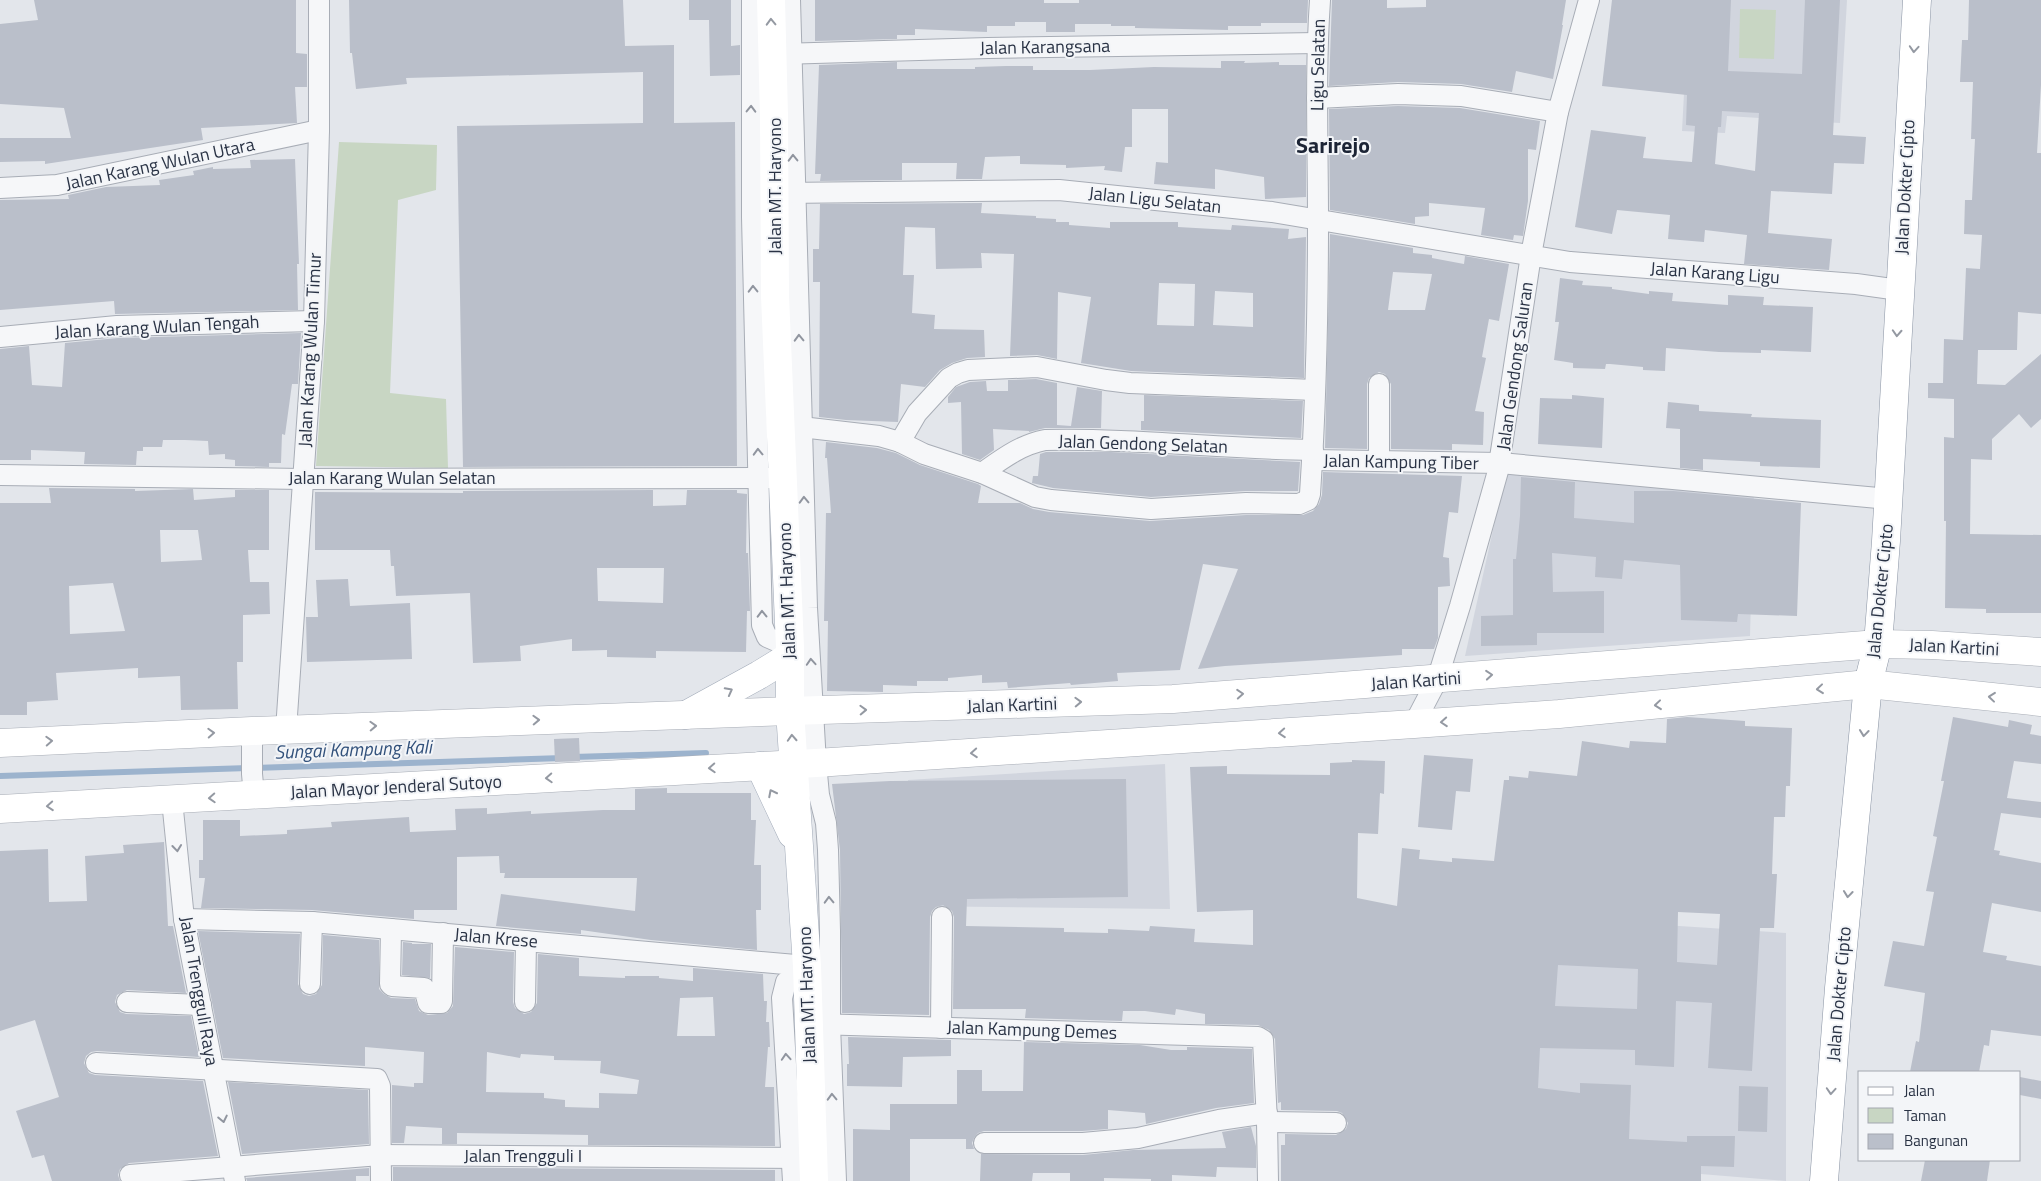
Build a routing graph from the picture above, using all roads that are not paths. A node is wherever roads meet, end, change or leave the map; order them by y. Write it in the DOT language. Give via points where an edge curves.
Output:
graph roads {
  1 [pos="319,0"];
  2 [pos="752,0"];
  3 [pos="771,0"];
  4 [pos="790,0"];
  5 [pos="1320,0"];
  6 [pos="1589,0"];
  7 [pos="1917,0"];
  8 [pos="1317,43"];
  9 [pos="782,54"];
  10 [pos="1317,98"];
  11 [pos="1558,112"];
  12 [pos="319,130"];
  13 [pos="0,188"];
  14 [pos="785,193"];
  15 [pos="1318,220"];
  16 [pos="1543,258"];
  17 [pos="1899,290"];
  18 [pos="314,321"];
  19 [pos="0,337"];
  20 [pos="1379,384"];
  21 [pos="1315,390"];
  22 [pos="792,427"];
  23 [pos="900,442"];
  24 [pos="1312,455"];
  25 [pos="1379,461"];
  26 [pos="1500,463"];
  27 [pos="982,473"];
  28 [pos="0,476"];
  29 [pos="771,478"];
  30 [pos="302,479"];
  31 [pos="1889,499"];
  32 [pos="1878,644"];
  33 [pos="790,652"];
  34 [pos="2041,652"];
  35 [pos="1436,680"];
  36 [pos="1868,684"];
  37 [pos="2041,702"];
  38 [pos="802,711"];
  39 [pos="686,715"];
  40 [pos="1414,724"];
  41 [pos="286,730"];
  42 [pos="252,742"];
  43 [pos="0,743"];
  44 [pos="804,764"];
  45 [pos="760,766"];
  46 [pos="253,785"];
  47 [pos="172,800"];
  48 [pos="0,809"];
  49 [pos="801,851"];
  50 [pos="942,917"];
  51 [pos="184,919"];
  52 [pos="312,922"];
  53 [pos="390,929"];
  54 [pos="818,931"];
  55 [pos="443,933"];
  56 [pos="526,941"];
  57 [pos="807,970"];
  58 [pos="310,984"];
  59 [pos="127,1002"];
  60 [pos="525,1002"];
  61 [pos="201,1006"];
  62 [pos="819,1024"];
  63 [pos="941,1028"];
  64 [pos="96,1063"];
  65 [pos="213,1071"];
  66 [pos="1267,1117"];
  67 [pos="822,1123"];
  68 [pos="1336,1123"];
  69 [pos="984,1143"];
  70 [pos="380,1155"];
  71 [pos="807,1166"];
  72 [pos="234,1174"];
  73 [pos="130,1175"];
  74 [pos="381,1181"];
  75 [pos="793,1181"];
  76 [pos="836,1181"];
  77 [pos="1268,1181"];
  78 [pos="1824,1181"];
  1 -- 12 [label="street, Jalan Karang Wulan Timur"];
  29 -- 2 [label="street, one-way" via="752,217"];
  9 -- 3 [label="main road, Jalan MT. Haryono, one-way"];
  4 -- 9 [label="street"];
  5 -- 8 [label="street, Ligu Selatan"];
  6 -- 11 [label="street, Jalan Gendong Saluran"];
  7 -- 17 [label="main road, Jalan Dokter Cipto, one-way"];
  8 -- 9 [label="street, Jalan Karangsana"];
  8 -- 10 [label="street, Ligu Selatan"];
  14 -- 9 [label="main road, Jalan MT. Haryono, one-way"];
  10 -- 11 [label="street" via="1398,94 1461,96"];
  10 -- 15 [label="street, Ligu Selatan"];
  11 -- 16 [label="street, Jalan Gendong Saluran"];
  12 -- 13 [label="street, Jalan Karang Wulan Utara" via="57,186"];
  12 -- 18 [label="street, Jalan Karang Wulan Timur"];
  14 -- 15 [label="street, Jalan Ligu Selatan" via="1059,190 1272,212"];
  22 -- 14 [label="main road, Jalan MT. Haryono, one-way" via="775,296 786,245"];
  15 -- 16 [label="street, Jalan Ligu Selatan"];
  15 -- 21 [label="street, Ligu Selatan"];
  16 -- 17 [label="street, Jalan Karang Ligu"];
  16 -- 26 [label="street, Jalan Gendong Saluran"];
  17 -- 31 [label="main road, Jalan Dokter Cipto, one-way"];
  18 -- 19 [label="street, Jalan Karang Wulan Tengah" via="116,326"];
  18 -- 30 [label="street, Jalan Karang Wulan Timur"];
  20 -- 25 [label="street"];
  21 -- 23 [label="street" via="1130,383 1037,367 968,370 949,378 917,413"];
  21 -- 24 [label="street"];
  22 -- 23 [label="street, Jalan Kampung Tiber" via="879,436"];
  22 -- 29 [label="main road, Jalan MT. Haryono"];
  38 -- 22 [label="street, one-way" via="807,608"];
  23 -- 27 [label="street, Jalan Kampung Tiber" via="924,454"];
  24 -- 25 [label="street, Jalan Kampung Tiber"];
  24 -- 27 [label="street, Jalan Gendong Selatan" via="1184,443 1045,440 1016,450"];
  24 -- 27 [label="street, Jalan Kampung Tiber" via="1310,494 1308,500 1299,504 1246,503 1151,510 1072,503 1035,497"];
  25 -- 26 [label="street, Jalan Kampung Tiber"];
  26 -- 31 [label="street, Jalan Kampung Tiber"];
  26 -- 35 [label="street, Jalan Gendong Saluran"];
  28 -- 30 [label="street, Jalan Karang Wulan Selatan"];
  29 -- 30 [label="street, Jalan Karang Wulan Selatan"];
  33 -- 29 [label="main road, Jalan MT. Haryono, one-way"];
  30 -- 41 [label="street, Jalan Karang Wulan Timur"];
  31 -- 32 [label="main road, Jalan Dokter Cipto"];
  32 -- 34 [label="main road, Jalan Kartini"];
  35 -- 32 [label="main road, Jalan Kartini, one-way"];
  32 -- 36 [label="main road, Jalan Dokter Cipto"];
  33 -- 38 [label="main road, Jalan MT. Haryono"];
  39 -- 33 [label="main road, one-way" via="760,675"];
  38 -- 35 [label="main road, Jalan Kartini, one-way" via="1173,699"];
  35 -- 40 [label="street, Jalan Gendong Saluran"];
  37 -- 36 [label="main road, one-way"];
  36 -- 40 [label="main road, one-way" via="1559,714"];
  36 -- 78 [label="main road, Jalan Dokter Cipto, one-way"];
  38 -- 39 [label="main road, Jalan Kartini"];
  44 -- 38 [label="main road, Jalan MT. Haryono, one-way"];
  41 -- 39 [label="main road, Jalan Kartini, one-way"];
  40 -- 44 [label="main road, one-way"];
  41 -- 42 [label="main road, Jalan Kartini"];
  43 -- 42 [label="main road, Jalan Kartini, one-way"];
  42 -- 46 [label="street"];
  44 -- 45 [label="main road, Jalan Mayor Jenderal Sutoyo"];
  44 -- 49 [label="main road, Jalan MT. Haryono"];
  54 -- 44 [label="street, one-way" via="826,822 819,795"];
  45 -- 46 [label="main road, Jalan Mayor Jenderal Sutoyo, one-way"];
  49 -- 45 [label="main road, one-way"];
  46 -- 47 [label="main road, Jalan Mayor Jenderal Sutoyo, one-way"];
  47 -- 48 [label="main road, Jalan Mayor Jenderal Sutoyo, one-way"];
  47 -- 51 [label="street, Jalan Trengguli Raya, one-way"];
  49 -- 54 [label="main road, Jalan MT. Haryono"];
  50 -- 63 [label="street"];
  51 -- 52 [label="street, Jalan Krese"];
  51 -- 61 [label="street, Jalan Trengguli Raya"];
  52 -- 53 [label="street, Jalan Krese"];
  52 -- 58 [label="street"];
  53 -- 55 [label="street, Jalan Krese"];
  53 -- 55 [label="street" via="390,984 424,988 428,1003 442,1001"];
  54 -- 57 [label="main road, Jalan MT. Haryono"];
  54 -- 62 [label="street"];
  55 -- 56 [label="street, Jalan Krese"];
  56 -- 57 [label="street, Jalan Krese"];
  56 -- 60 [label="street"];
  57 -- 62 [label="main road, Jalan MT. Haryono"];
  71 -- 57 [label="street, one-way" via="782,998 786,982"];
  59 -- 61 [label="street"];
  61 -- 65 [label="street, Jalan Trengguli Raya"];
  62 -- 63 [label="street, Jalan Kampung Demes"];
  67 -- 62 [label="main road, Jalan MT. Haryono, one-way"];
  63 -- 66 [label="street, Jalan Kampung Demes" via="1254,1036 1263,1040"];
  64 -- 65 [label="street"];
  65 -- 70 [label="street" via="377,1079 380,1086"];
  65 -- 72 [label="street, Jalan Trengguli Raya, one-way"];
  66 -- 68 [label="street"];
  66 -- 69 [label="street" via="1219,1120 1138,1138 1082,1143"];
  66 -- 77 [label="street"];
  67 -- 71 [label="main road, Jalan MT. Haryono"];
  67 -- 76 [label="street"];
  70 -- 71 [label="street, Jalan Trengguli I"];
  70 -- 72 [label="street, Jalan Trengguli I"];
  70 -- 74 [label="street"];
  71 -- 75 [label="street"];
  72 -- 73 [label="street, Jalan Trengguli I"];
}
